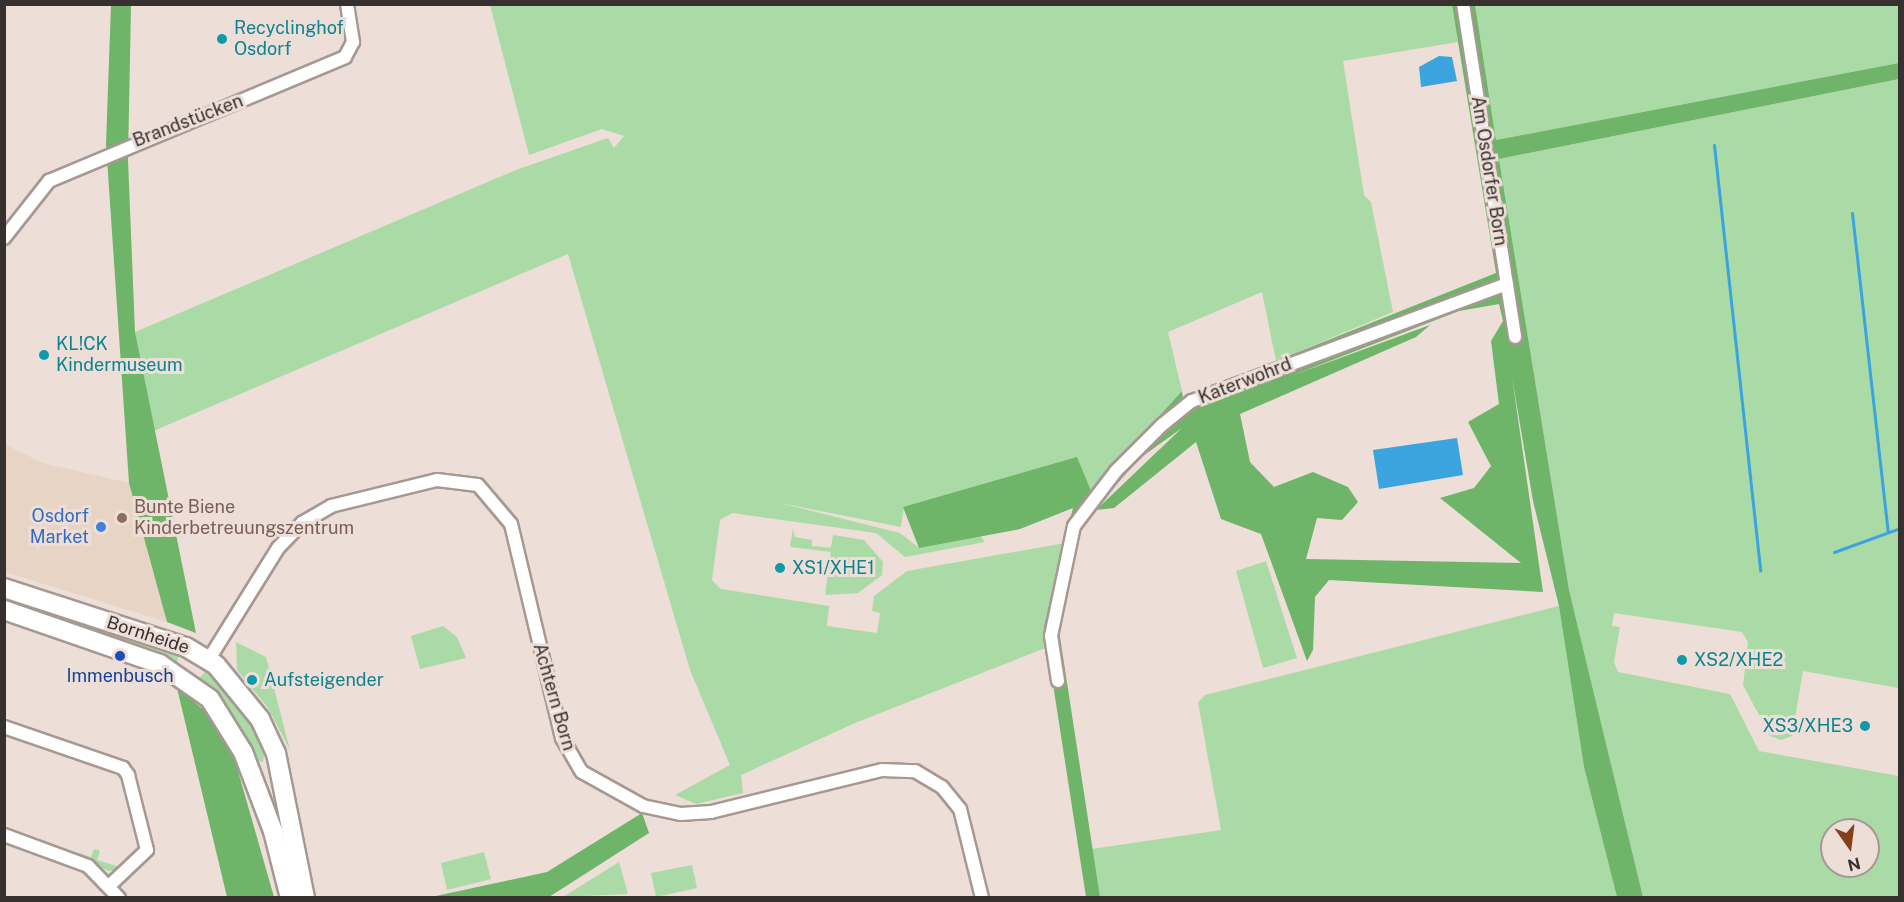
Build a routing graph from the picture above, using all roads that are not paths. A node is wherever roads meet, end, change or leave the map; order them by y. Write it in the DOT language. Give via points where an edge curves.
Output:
graph roads {
  1 [pos="347,4"];
  2 [pos="1463,4"];
  3 [pos="4,238"];
  4 [pos="1507,284"];
  5 [pos="1515,337"];
  6 [pos="5,590"];
  7 [pos="4,610"];
  8 [pos="209,659"];
  9 [pos="1058,681"];
  10 [pos="4,727"];
  11 [pos="279,761"];
  12 [pos="249,769"];
  13 [pos="4,835"];
  14 [pos="110,885"];
  15 [pos="119,897"];
  16 [pos="290,897"];
  17 [pos="305,897"];
  18 [pos="982,897"];
  1 -- 3 [label="street, Brandstücken" via="353,42 345,57 49,181"];
  2 -- 4 [label="street, Am Osdorfer Born"];
  4 -- 5 [label="street, Am Osdorfer Born"];
  4 -- 9 [label="street, Katerwohrd" via="1192,401 1162,425 1116,471 1074,526 1051,636"];
  6 -- 8 [label="street, Bornheide"];
  7 -- 12 [label="street, Bornheide" via="127,650 178,673 224,715"];
  8 -- 11 [label="street, Bornheide" via="261,719"];
  8 -- 18 [label="street, Achtern Born" via="278,548 302,523 331,506 437,480 478,485 511,524 562,738 582,772 643,806 681,814 711,812 882,770 915,771 942,787 960,809"];
  10 -- 14 [label="street" via="123,768 128,775 147,850"];
  11 -- 12 [label="street" via="263,774"];
  11 -- 17 [label="street, Bornheide"];
  12 -- 16 [label="street, Bornheide"];
  13 -- 14 [label="street" via="88,866"];
  14 -- 15 [label="street"];
}
